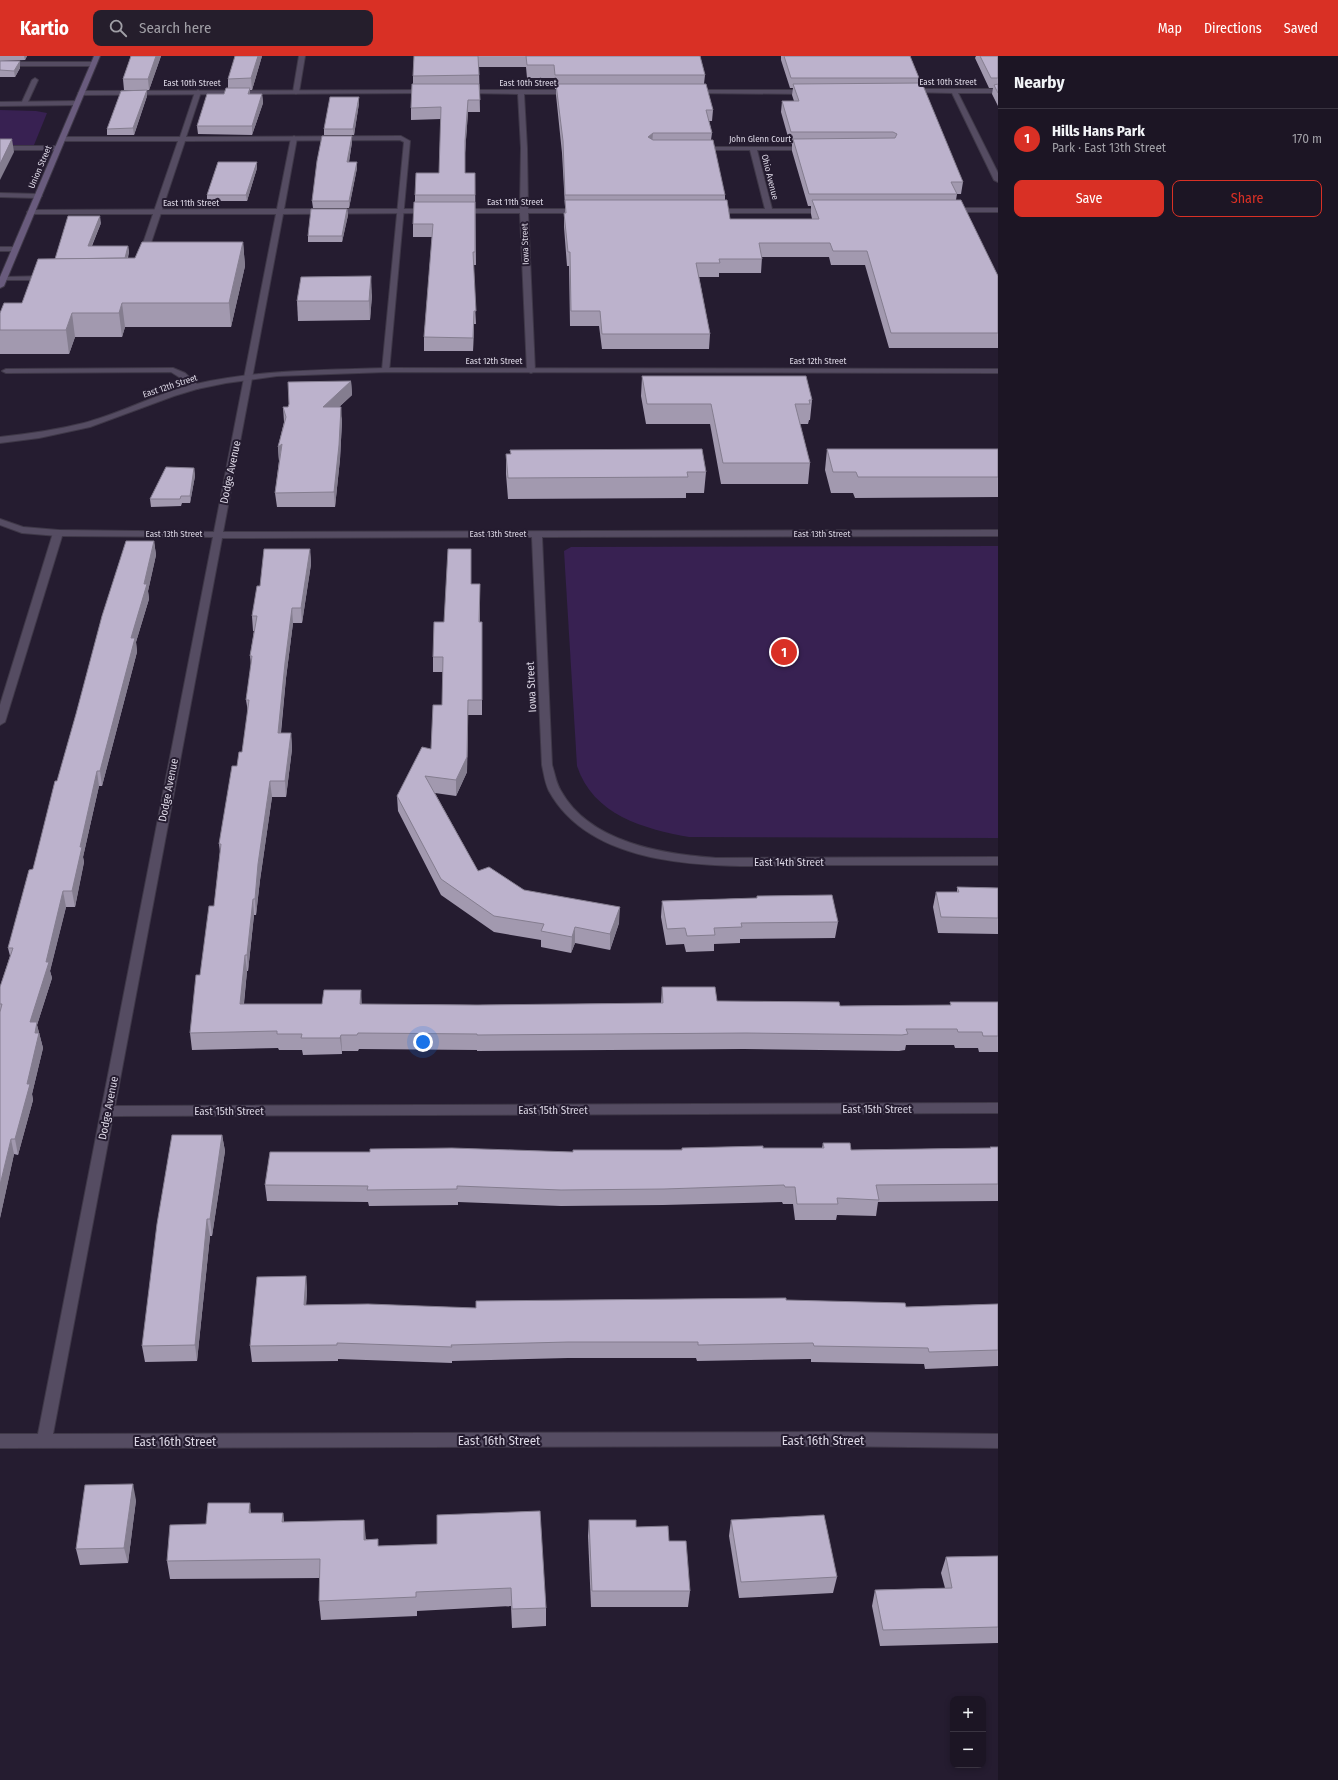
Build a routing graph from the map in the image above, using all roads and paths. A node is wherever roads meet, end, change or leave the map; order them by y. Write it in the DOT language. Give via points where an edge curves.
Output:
graph roads {
  1 [pos="97,56"];
  2 [pos="302,56"];
  3 [pos="0,64"];
  4 [pos="93,64"];
  5 [pos="35,80"];
  6 [pos="898,91"];
  7 [pos="954,91"];
  8 [pos="998,91"];
  9 [pos="198,92"];
  10 [pos="296,92"];
  11 [pos="436,92"];
  12 [pos="459,92"];
  13 [pos="521,92"];
  14 [pos="582,92"];
  15 [pos="683,92"];
  16 [pos="818,92"];
  17 [pos="81,93"];
  18 [pos="77,103"];
  19 [pos="0,104"];
  20 [pos="24,104"];
  21 [pos="294,138"];
  22 [pos="62,139"];
  23 [pos="181,139"];
  24 [pos="0,148"];
  25 [pos="58,148"];
  26 [pos="691,148"];
  27 [pos="753,148"];
  28 [pos="815,148"];
  29 [pos="998,180"];
  30 [pos="0,196"];
  31 [pos="38,196"];
  32 [pos="943,210"];
  33 [pos="998,210"];
  34 [pos="402,211"];
  35 [pos="524,211"];
  36 [pos="587,211"];
  37 [pos="704,211"];
  38 [pos="769,211"];
  39 [pos="832,211"];
  40 [pos="31,212"];
  41 [pos="158,212"];
  42 [pos="280,212"];
  43 [pos="0,249"];
  44 [pos="15,249"];
  45 [pos="140,264"];
  46 [pos="57,278"];
  47 [pos="2,282"];
  48 [pos="386,370"];
  49 [pos="6,371"];
  50 [pos="531,371"];
  51 [pos="998,371"];
  52 [pos="248,377"];
  53 [pos="194,387"];
  54 [pos="0,440"];
  55 [pos="0,522"];
  56 [pos="998,533"];
  57 [pos="58,534"];
  58 [pos="218,534"];
  59 [pos="537,534"];
  60 [pos="0,722"];
  61 [pos="586,825"];
  62 [pos="998,861"];
  63 [pos="998,1108"];
  64 [pos="108,1111"];
  65 [pos="0,1441"];
  66 [pos="44,1441"];
  67 [pos="998,1441"];
  1 -- 4 [label="main road, Union Street"];
  2 -- 10 [label="street"];
  3 -- 4 [label="street"];
  4 -- 17 [label="main road, Union Street"];
  5 -- 20 [label="street"];
  6 -- 7 [label="street, East 10th Street"];
  7 -- 8 [label="street, East 10th Street"];
  7 -- 29 [label="street"];
  9 -- 10 [label="street, East 10th Street"];
  9 -- 17 [label="street, East 10th Street"];
  9 -- 23 [label="street"];
  10 -- 11 [label="street, East 10th Street"];
  12 -- 13 [label="street, East 10th Street"];
  13 -- 14 [label="street, East 10th Street"];
  13 -- 35 [label="street, Iowa Street"];
  15 -- 16 [label="street"];
  17 -- 18 [label="main road, Union Street"];
  18 -- 20 [label="street"];
  18 -- 22 [label="main road, Union Street"];
  19 -- 20 [label="street"];
  21 -- 23 [label="street"];
  21 -- 34 [label="street" via="401,138 407,141"];
  21 -- 42 [label="street, Dodge Avenue"];
  22 -- 23 [label="street"];
  22 -- 25 [label="main road, Union Street"];
  23 -- 41 [label="street"];
  24 -- 25 [label="street"];
  25 -- 31 [label="main road, Union Street"];
  26 -- 27 [label="street, John Glenn Court"];
  27 -- 28 [label="street, John Glenn Court"];
  27 -- 38 [label="street, Ohio Avenue"];
  30 -- 31 [label="street"];
  31 -- 40 [label="main road, Union Street"];
  32 -- 33 [label="street"];
  34 -- 35 [label="street, East 11th Street"];
  34 -- 42 [label="street, East 11th Street"];
  34 -- 48 [label="street"];
  35 -- 36 [label="street, East 11th Street"];
  35 -- 50 [label="street, Iowa Street"];
  37 -- 38 [label="street"];
  38 -- 39 [label="street"];
  40 -- 41 [label="street, East 11th Street"];
  40 -- 44 [label="main road, Union Street"];
  41 -- 42 [label="street, East 11th Street"];
  41 -- 45 [label="street"];
  42 -- 52 [label="street, Dodge Avenue"];
  43 -- 44 [label="street"];
  44 -- 47 [label="main road, Union Street"];
  46 -- 47 [label="street"];
  48 -- 50 [label="street, East 12th Street"];
  48 -- 52 [label="street, East 12th Street" via="314,371"];
  49 -- 53 [label="street" via="173,370"];
  50 -- 51 [label="street, East 12th Street"];
  52 -- 53 [label="street, East 12th Street"];
  52 -- 58 [label="street, Dodge Avenue"];
  53 -- 54 [label="street, East 12th Street" via="87,425"];
  55 -- 57 [label="street, East 13th Street" via="22,530"];
  56 -- 59 [label="street, East 13th Street"];
  57 -- 58 [label="street, East 13th Street"];
  57 -- 60 [label="street"];
  58 -- 59 [label="street, East 13th Street"];
  58 -- 64 [label="street, Dodge Avenue"];
  59 -- 61 [label="street, Iowa Street" via="547,765 555,791 567,808"];
  61 -- 62 [label="street, East 14th Street" via="616,842 644,852 679,859 716,862"];
  63 -- 64 [label="street, East 15th Street"];
  64 -- 66 [label="street, Dodge Avenue"];
  65 -- 66 [label="street, East 16th Street"];
  66 -- 67 [label="street, East 16th Street"];
}
